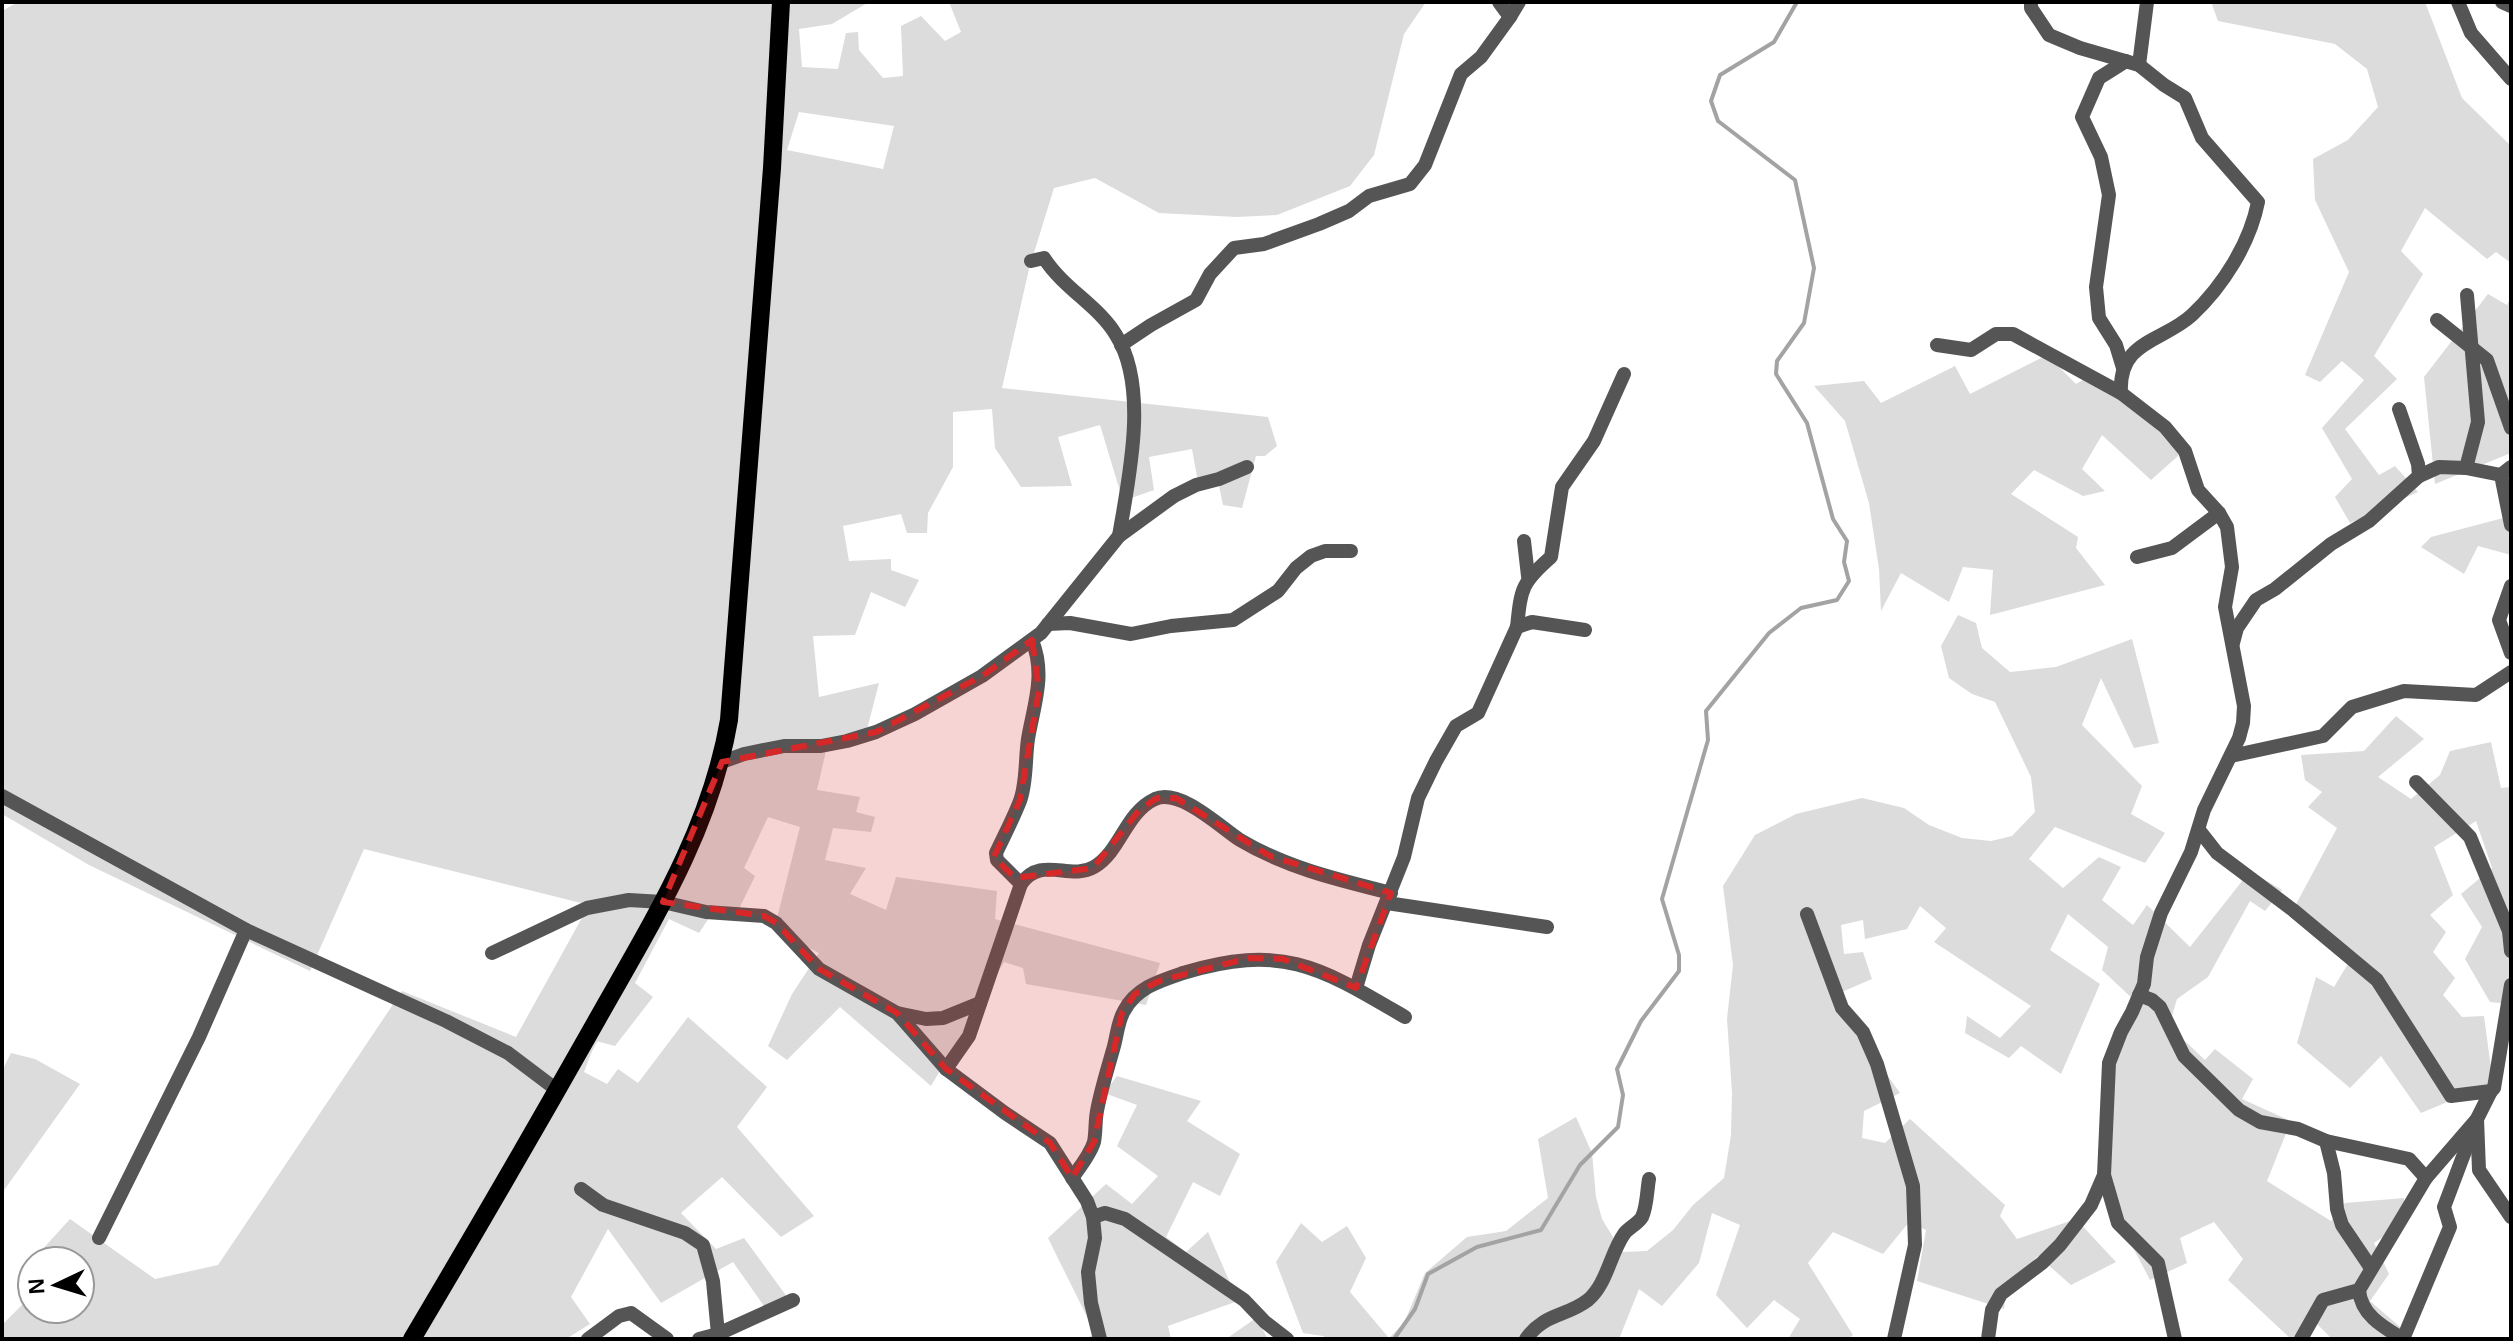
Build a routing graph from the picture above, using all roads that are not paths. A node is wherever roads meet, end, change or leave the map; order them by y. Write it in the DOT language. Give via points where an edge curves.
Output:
graph roads {
  1 [pos="781,2"];
  2 [pos="1499,2"];
  3 [pos="1519,2"];
  4 [pos="2031,2"];
  5 [pos="2147,2"];
  6 [pos="2458,2"];
  7 [pos="2502,2"];
  8 [pos="2511,6"];
  9 [pos="1510,17"];
  10 [pos="2132,63"];
  11 [pos="2511,79"];
  12 [pos="1031,261"];
  13 [pos="2467,295"];
  14 [pos="2437,320"];
  15 [pos="1121,345"];
  16 [pos="1937,345"];
  17 [pos="2470,346"];
  18 [pos="2123,368"];
  19 [pos="1624,374"];
  20 [pos="2121,393"];
  21 [pos="2399,409"];
  22 [pos="2511,428"];
  23 [pos="1247,467"];
  24 [pos="2466,468"];
  25 [pos="2506,471"];
  26 [pos="2419,476"];
  27 [pos="2219,513"];
  28 [pos="2511,525"];
  29 [pos="1119,536"];
  30 [pos="1524,541"];
  31 [pos="1351,551"];
  32 [pos="2137,557"];
  33 [pos="1528,576"];
  34 [pos="2511,586"];
  35 [pos="1048,624"];
  36 [pos="1517,627"];
  37 [pos="1585,630"];
  38 [pos="1032,640"];
  39 [pos="2233,643"];
  40 [pos="2511,653"];
  41 [pos="2511,672"];
  42 [pos="2231,756"];
  43 [pos="722,762"];
  44 [pos="2416,782"];
  45 [pos="2,796"];
  46 [pos="2199,830"];
  47 [pos="1021,884"];
  48 [pos="1389,898"];
  49 [pos="663,902"];
  50 [pos="1807,914"];
  51 [pos="1547,927"];
  52 [pos="246,930"];
  53 [pos="2511,951"];
  54 [pos="492,953"];
  55 [pos="2511,985"];
  56 [pos="1356,988"];
  57 [pos="2139,995"];
  58 [pos="980,1003"];
  59 [pos="897,1013"];
  60 [pos="1405,1017"];
  61 [pos="946,1069"];
  62 [pos="557,1090"];
  63 [pos="2491,1091"];
  64 [pos="2477,1119"];
  65 [pos="2326,1141"];
  66 [pos="2104,1175"];
  67 [pos="1072,1178"];
  68 [pos="2426,1178"];
  69 [pos="1649,1179"];
  70 [pos="581,1189"];
  71 [pos="1093,1217"];
  72 [pos="2511,1217"];
  73 [pos="99,1238"];
  74 [pos="2371,1268"];
  75 [pos="2359,1290"];
  76 [pos="793,1300"];
  77 [pos="718,1334"];
  78 [pos="412,1339"];
  79 [pos="588,1339"];
  80 [pos="667,1339"];
  81 [pos="699,1339"];
  82 [pos="1100,1339"];
  83 [pos="1287,1339"];
  84 [pos="1526,1339"];
  85 [pos="1894,1339"];
  86 [pos="1988,1339"];
  87 [pos="2175,1339"];
  88 [pos="2301,1339"];
  89 [pos="2403,1339"];
  1 -- 43 [label="main road"];
  2 -- 9 [label="street"];
  3 -- 9 [label="street"];
  4 -- 10 [label="street" via="2049,35"];
  5 -- 10 [label="street"];
  6 -- 11 [label="street" via="2471,33"];
  7 -- 8 [label="street"];
  9 -- 15 [label="street" via="1481,57 1461,74 1425,165 1410,184 1369,196 1349,211 1264,244 1234,248 1210,274 1196,300"];
  10 -- 18 [label="street" via="2099,78 2082,117 2101,157 2109,195 2096,287 2099,318"];
  10 -- 18 [label="street" via="2185,98 2202,138 2258,202 2250,232 2218,284 2191,317 2142,344"];
  12 -- 15 [label="street" via="1044,258"];
  13 -- 17 [label="street"];
  14 -- 17 [label="street"];
  15 -- 29 [label="street" via="1134,392"];
  16 -- 20 [label="street" via="1971,350 1996,334 2013,334"];
  17 -- 22 [label="street" via="2487,360"];
  17 -- 24 [label="street" via="2478,422"];
  18 -- 20 [label="street"];
  19 -- 33 [label="street" via="1594,441 1562,487 1551,557"];
  20 -- 27 [label="street" via="2165,427 2185,451 2198,490"];
  21 -- 26 [label="street"];
  23 -- 29 [label="street" via="1174,496"];
  24 -- 25 [label="street"];
  24 -- 26 [label="street" via="2439,467"];
  25 -- 28 [label="street"];
  26 -- 39 [label="street" via="2369,521 2256,600"];
  27 -- 32 [label="street" via="2172,548"];
  27 -- 39 [label="street" via="2231,549 2224,599"];
  29 -- 35 [label="street"];
  30 -- 33 [label="street"];
  31 -- 35 [label="street" via="1311,556 1278,591 1233,620 1131,634"];
  33 -- 36 [label="street"];
  34 -- 40 [label="street" via="2499,620"];
  35 -- 38 [label="street"];
  36 -- 37 [label="street" via="1532,622"];
  36 -- 48 [label="street" via="1478,713 1456,726 1418,798"];
  38 -- 43 [label="street" via="982,676 876,732 821,746 764,749"];
  38 -- 47 [label="street" via="1039,660 1036,709 1020,800 996,853"];
  39 -- 42 [label="street" via="2244,706"];
  41 -- 42 [label="street" via="2476,695 2404,691 2352,707 2323,736"];
  42 -- 46 [label="street"];
  43 -- 49 [label="main road" via="693,843"];
  44 -- 53 [label="street" via="2470,837 2509,931"];
  45 -- 52 [label="street"];
  46 -- 57 [label="street" via="2152,937"];
  46 -- 63 [label="street" via="2217,853 2377,980 2451,1096"];
  47 -- 48 [label="street" via="1028,874 1041,870 1093,868 1140,809 1157,798 1176,798 1270,856"];
  47 -- 58 [label="street"];
  48 -- 51 [label="street"];
  48 -- 56 [label="street"];
  49 -- 54 [label="street" via="629,900 587,908"];
  49 -- 59 [label="street" via="706,912 764,916 819,969"];
  49 -- 62 [label="main road"];
  50 -- 85 [label="street" via="1842,1008 1863,1032 1877,1064 1913,1186 1915,1245"];
  52 -- 62 [label="street" via="446,1021 508,1053"];
  52 -- 73 [label="street"];
  55 -- 63 [label="street"];
  56 -- 60 [label="street"];
  56 -- 67 [label="street" via="1283,959 1249,958 1159,981 1135,994 1122,1013 1096,1113 1094,1142"];
  57 -- 65 [label="street" via="2160,1007 2184,1056 2239,1110 2260,1122"];
  57 -- 66 [label="street" via="2109,1063"];
  58 -- 59 [label="street" via="943,1018"];
  58 -- 61 [label="street" via="969,1036"];
  59 -- 61 [label="street"];
  61 -- 67 [label="street" via="1050,1143"];
  62 -- 78 [label="main road"];
  63 -- 64 [label="street"];
  64 -- 68 [label="street"];
  64 -- 72 [label="street" via="2479,1170"];
  64 -- 89 [label="street" via="2444,1207 2450,1227"];
  65 -- 68 [label="street" via="2409,1159"];
  65 -- 74 [label="street" via="2342,1225"];
  66 -- 86 [label="street" via="2091,1205 2060,1245 2001,1294 1992,1310"];
  66 -- 87 [label="street" via="2118,1223 2158,1263"];
  67 -- 71 [label="street"];
  68 -- 74 [label="street"];
  69 -- 84 [label="street" via="1642,1217 1623,1235 1591,1298 1535,1326"];
  70 -- 77 [label="street" via="603,1205 685,1233 703,1245"];
  71 -- 82 [label="street" via="1088,1272"];
  71 -- 83 [label="street" via="1105,1213 1125,1219 1244,1300"];
  74 -- 75 [label="street"];
  75 -- 88 [label="street" via="2323,1300"];
  75 -- 89 [label="street" via="2368,1314"];
  76 -- 77 [label="street"];
  77 -- 81 [label="street"];
  79 -- 80 [label="street" via="631,1313"];
}
